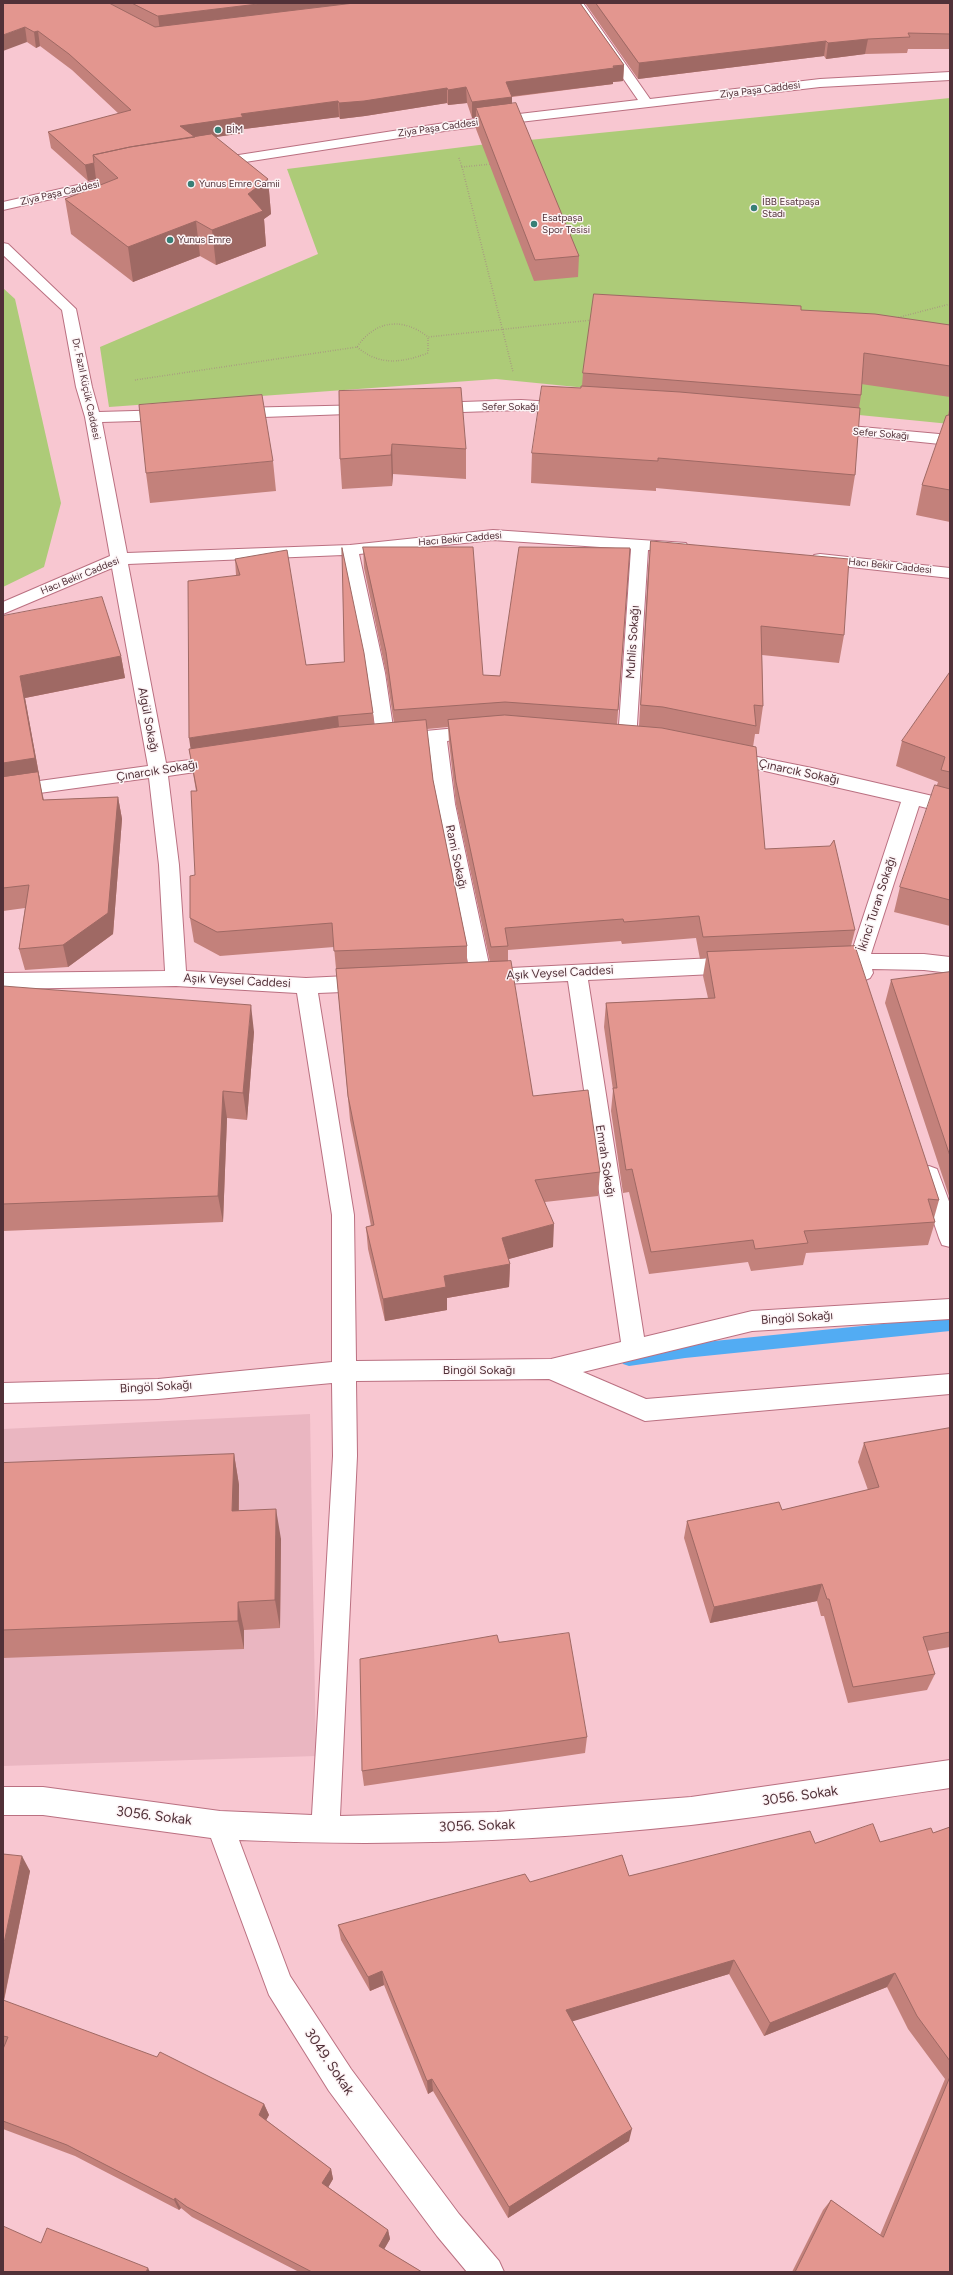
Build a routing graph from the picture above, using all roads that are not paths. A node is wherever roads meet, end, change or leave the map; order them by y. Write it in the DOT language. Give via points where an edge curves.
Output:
graph roads {
  1 [pos="577,3"];
  2 [pos="950,76"];
  3 [pos="646,103"];
  4 [pos="203,165"];
  5 [pos="142,175"];
  6 [pos="3,206"];
  7 [pos="3,247"];
  8 [pos="418,408"];
  9 [pos="387,409"];
  10 [pos="584,409"];
  11 [pos="220,414"];
  12 [pos="188,415"];
  13 [pos="93,418"];
  14 [pos="810,427"];
  15 [pos="950,440"];
  16 [pos="640,545"];
  17 [pos="693,547"];
  18 [pos="350,550"];
  19 [pos="803,557"];
  20 [pos="118,559"];
  21 [pos="950,573"];
  22 [pos="3,609"];
  23 [pos="497,730"];
  24 [pos="437,736"];
  25 [pos="647,742"];
  26 [pos="713,754"];
  27 [pos="241,759"];
  28 [pos="158,771"];
  29 [pos="3,792"];
  30 [pos="912,797"];
  31 [pos="950,807"];
  32 [pos="859,960"];
  33 [pos="812,962"];
  34 [pos="758,964"];
  35 [pos="950,965"];
  36 [pos="577,972"];
  37 [pos="473,977"];
  38 [pos="176,978"];
  39 [pos="3,981"];
  40 [pos="385,982"];
  41 [pos="306,986"];
  42 [pos="869,990"];
  43 [pos="923,1156"];
  44 [pos="950,1238"];
  45 [pos="950,1309"];
  46 [pos="634,1349"];
  47 [pos="551,1369"];
  48 [pos="346,1371"];
  49 [pos="950,1384"];
  50 [pos="3,1393"];
  51 [pos="950,1774"];
  52 [pos="3,1801"];
  53 [pos="220,1824"];
  54 [pos="325,1830"];
  55 [pos="488,2272"];
  1 -- 3 [label="street"];
  2 -- 3 [label="street, Ziya Paşa Caddesi" via="820,83"];
  3 -- 4 [label="street, Ziya Paşa Caddesi" via="451,126"];
  5 -- 6 [label="street, Ziya Paşa Caddesi"];
  7 -- 13 [label="street, Dr. Fazıl Küçük Caddesi" via="69,309 84,387"];
  8 -- 10 [label="street, Sefer Sokağı" via="521,405"];
  9 -- 11 [label="street"];
  12 -- 13 [label="street"];
  13 -- 20 [label="street, Dr. Fazıl Küçük Caddesi"];
  14 -- 15 [label="street, Sefer Sokağı"];
  16 -- 17 [label="street, Hacı Bekir Caddesi"];
  16 -- 18 [label="street, Hacı Bekir Caddesi" via="493,535"];
  16 -- 25 [label="street, Muhlis Sokağı" via="619,740"];
  18 -- 20 [label="street, Hacı Bekir Caddesi"];
  18 -- 24 [label="street" via="376,673 378,741"];
  19 -- 21 [label="street, Hacı Bekir Caddesi"];
  20 -- 22 [label="street, Hacı Bekir Caddesi"];
  20 -- 28 [label="street, Algül Sokağı"];
  23 -- 24 [label="street"];
  24 -- 37 [label="street, Rami Sokağı" via="445,804"];
  26 -- 30 [label="street, Çınarcık Sokağı"];
  27 -- 28 [label="street, Çınarcık Sokağı"];
  28 -- 29 [label="street, Çınarcık Sokağı"];
  28 -- 38 [label="street, Algül Sokağı" via="169,865"];
  30 -- 31 [label="street, Çınarcık Sokağı"];
  30 -- 32 [label="street, İkinci Turan Sokağı"];
  32 -- 33 [label="street"];
  32 -- 35 [label="street"];
  32 -- 42 [label="street, İkinci Turan Sokağı"];
  34 -- 36 [label="street, Aşık Veysel Caddesi"];
  36 -- 37 [label="street, Aşık Veysel Caddesi"];
  36 -- 46 [label="street, Emrah Sokağı"];
  38 -- 39 [label="street, Aşık Veysel Caddesi"];
  38 -- 41 [label="street, Aşık Veysel Caddesi"];
  40 -- 41 [label="street, Aşık Veysel Caddesi"];
  41 -- 48 [label="street" via="343,1215"];
  43 -- 44 [label="street"];
  45 -- 46 [label="street, Bingöl Sokağı" via="752,1321"];
  46 -- 47 [label="street, Bingöl Sokağı"];
  47 -- 48 [label="street, Bingöl Sokağı"];
  47 -- 49 [label="street" via="645,1410"];
  48 -- 50 [label="street, Bingöl Sokağı" via="158,1389"];
  48 -- 54 [label="street" via="345,1456"];
  51 -- 54 [label="street, 3056. Sokak" via="691,1812 497,1826"];
  52 -- 53 [label="street, 3056. Sokak" via="43,1801"];
  53 -- 54 [label="street, 3056. Sokak"];
  53 -- 55 [label="street, 3049. Sokak" via="278,1985 340,2080 448,2225"];
}
